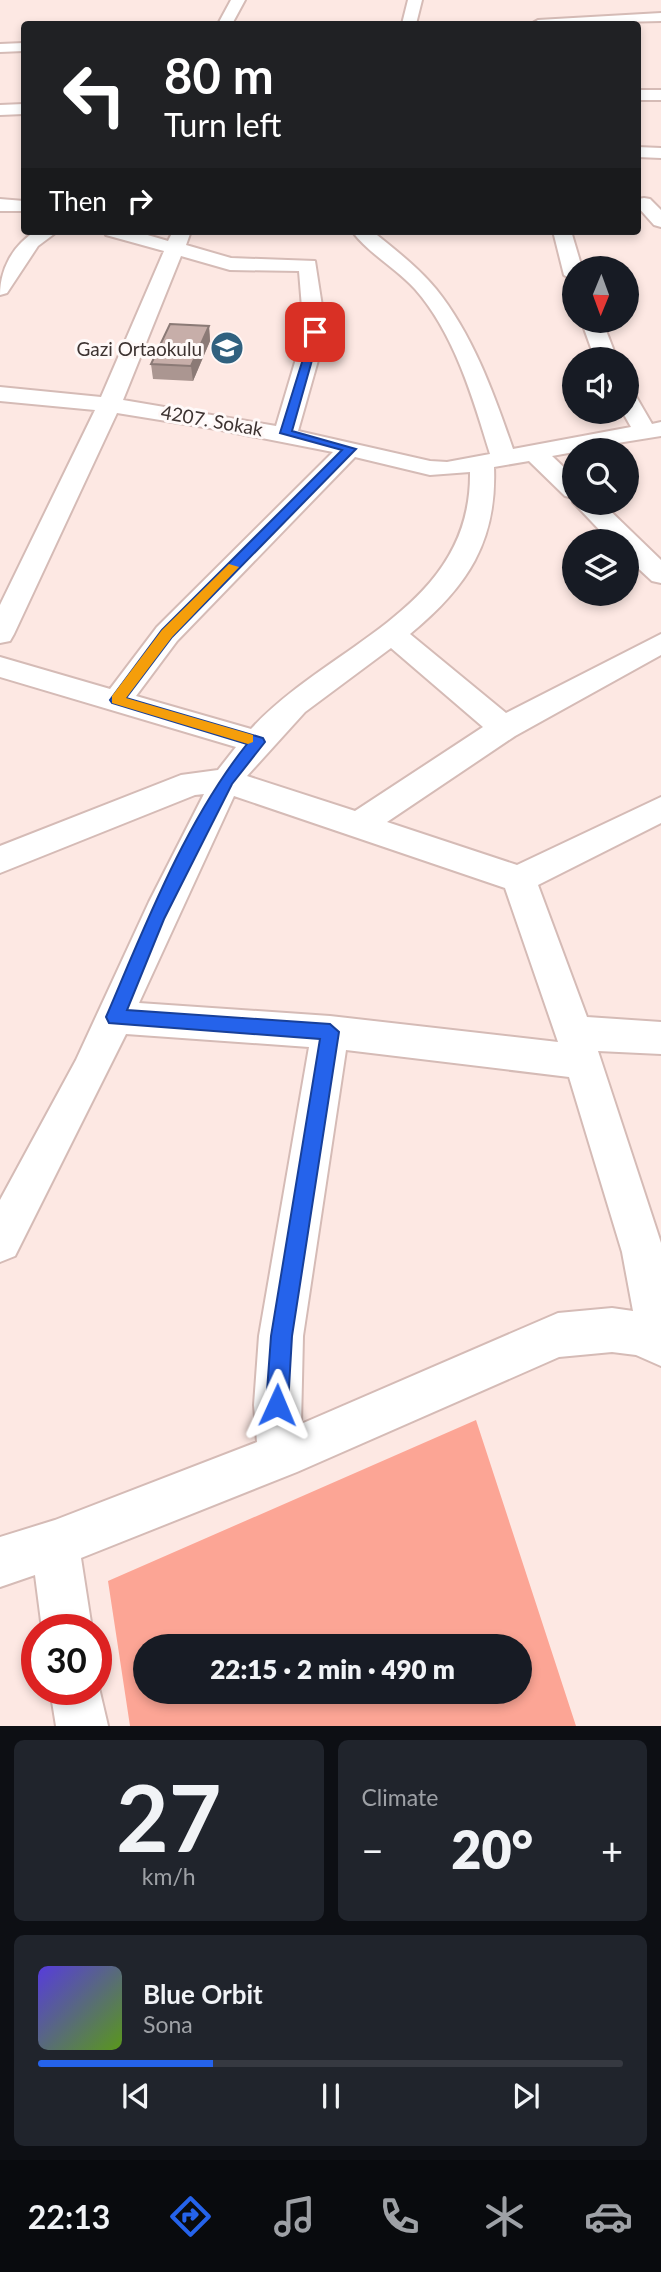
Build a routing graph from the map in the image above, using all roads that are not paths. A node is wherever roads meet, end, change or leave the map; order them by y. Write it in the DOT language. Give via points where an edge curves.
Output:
graph roads {
  1 [pos="238,0"];
  2 [pos="415,0"];
  3 [pos="661,18"];
  4 [pos="541,20"];
  5 [pos="227,21"];
  6 [pos="410,21"];
  7 [pos="560,21"];
  8 [pos="624,21"];
  9 [pos="21,47"];
  10 [pos="0,48"];
  11 [pos="641,92"];
  12 [pos="661,95"];
  13 [pos="21,109"];
  14 [pos="0,110"];
  15 [pos="641,152"];
  16 [pos="661,153"];
  17 [pos="647,203"];
  18 [pos="0,205"];
  19 [pos="21,206"];
  20 [pos="661,220"];
  21 [pos="42,235"];
  22 [pos="142,235"];
  23 [pos="366,235"];
  24 [pos="563,235"];
  25 [pos="179,240"];
  26 [pos="569,256"];
  27 [pos="0,289"];
  28 [pos="0,394"];
  29 [pos="110,403"];
  30 [pos="639,413"];
  31 [pos="653,430"];
  32 [pos="286,433"];
  33 [pos="350,449"];
  34 [pos="534,452"];
  35 [pos="483,463"];
  36 [pos="562,479"];
  37 [pos="599,515"];
  38 [pos="614,529"];
  39 [pos="639,554"];
  40 [pos="661,575"];
  41 [pos="391,633"];
  42 [pos="0,634"];
  43 [pos="661,643"];
  44 [pos="0,667"];
  45 [pos="117,700"];
  46 [pos="505,729"];
  47 [pos="257,742"];
  48 [pos="226,781"];
  49 [pos="661,809"];
  50 [pos="359,825"];
  51 [pos="0,860"];
  52 [pos="519,879"];
  53 [pos="115,1017"];
  54 [pos="330,1032"];
  55 [pos="661,1038"];
  56 [pos="579,1047"];
  57 [pos="0,1241"];
  58 [pos="661,1342"];
  59 [pos="282,1456"];
  60 [pos="55,1544"];
  61 [pos="0,1562"];
  62 [pos="66,1614"];
  63 [pos="79,1705"];
  64 [pos="82,1726"];
  1 -- 5 [label="street"];
  2 -- 6 [label="street"];
  3 -- 8 [label="street"];
  4 -- 7 [label="street"];
  9 -- 10 [label="street"];
  11 -- 12 [label="street"];
  13 -- 14 [label="street"];
  15 -- 16 [label="street"];
  17 -- 20 [label="street"];
  18 -- 19 [label="street"];
  21 -- 27 [label="street" via="31,242"];
  22 -- 25 [label="street"];
  23 -- 35 [label="street" via="439,306 490,414"];
  24 -- 26 [label="street"];
  25 -- 29 [label="street"];
  25 -- 32 [label="street" via="230,264 308,265 315,332"];
  28 -- 29 [label="street, 4207. Sokak"];
  29 -- 32 [label="street, 4207. Sokak"];
  29 -- 42 [label="street"];
  30 -- 31 [label="street"];
  31 -- 34 [label="street, 4207. Sokak"];
  32 -- 33 [label="street, 4207. Sokak"];
  33 -- 35 [label="street, 4207. Sokak" via="430,468"];
  33 -- 45 [label="street" via="167,634"];
  34 -- 35 [label="street, 4207. Sokak"];
  34 -- 36 [label="street"];
  35 -- 41 [label="street" via="481,514 472,540 435,597"];
  37 -- 38 [label="street"];
  39 -- 40 [label="street"];
  41 -- 46 [label="street"];
  41 -- 47 [label="street" via="313,690"];
  43 -- 46 [label="street"];
  44 -- 45 [label="street"];
  45 -- 47 [label="street"];
  46 -- 50 [label="street"];
  47 -- 48 [label="street"];
  48 -- 50 [label="street"];
  48 -- 51 [label="street" via="192,783"];
  48 -- 53 [label="street" via="156,919"];
  49 -- 52 [label="street"];
  50 -- 52 [label="street"];
  52 -- 56 [label="street"];
  53 -- 54 [label="street"];
  53 -- 57 [label="street"];
  54 -- 56 [label="street"];
  54 -- 59 [label="street" via="281,1336 277,1405"];
  55 -- 56 [label="street"];
  56 -- 58 [label="street" via="643,1252"];
  58 -- 59 [label="street" via="612,1330 558,1335"];
  59 -- 60 [label="street"];
  60 -- 61 [label="street"];
  60 -- 62 [label="street"];
  63 -- 64 [label="street"];
}
